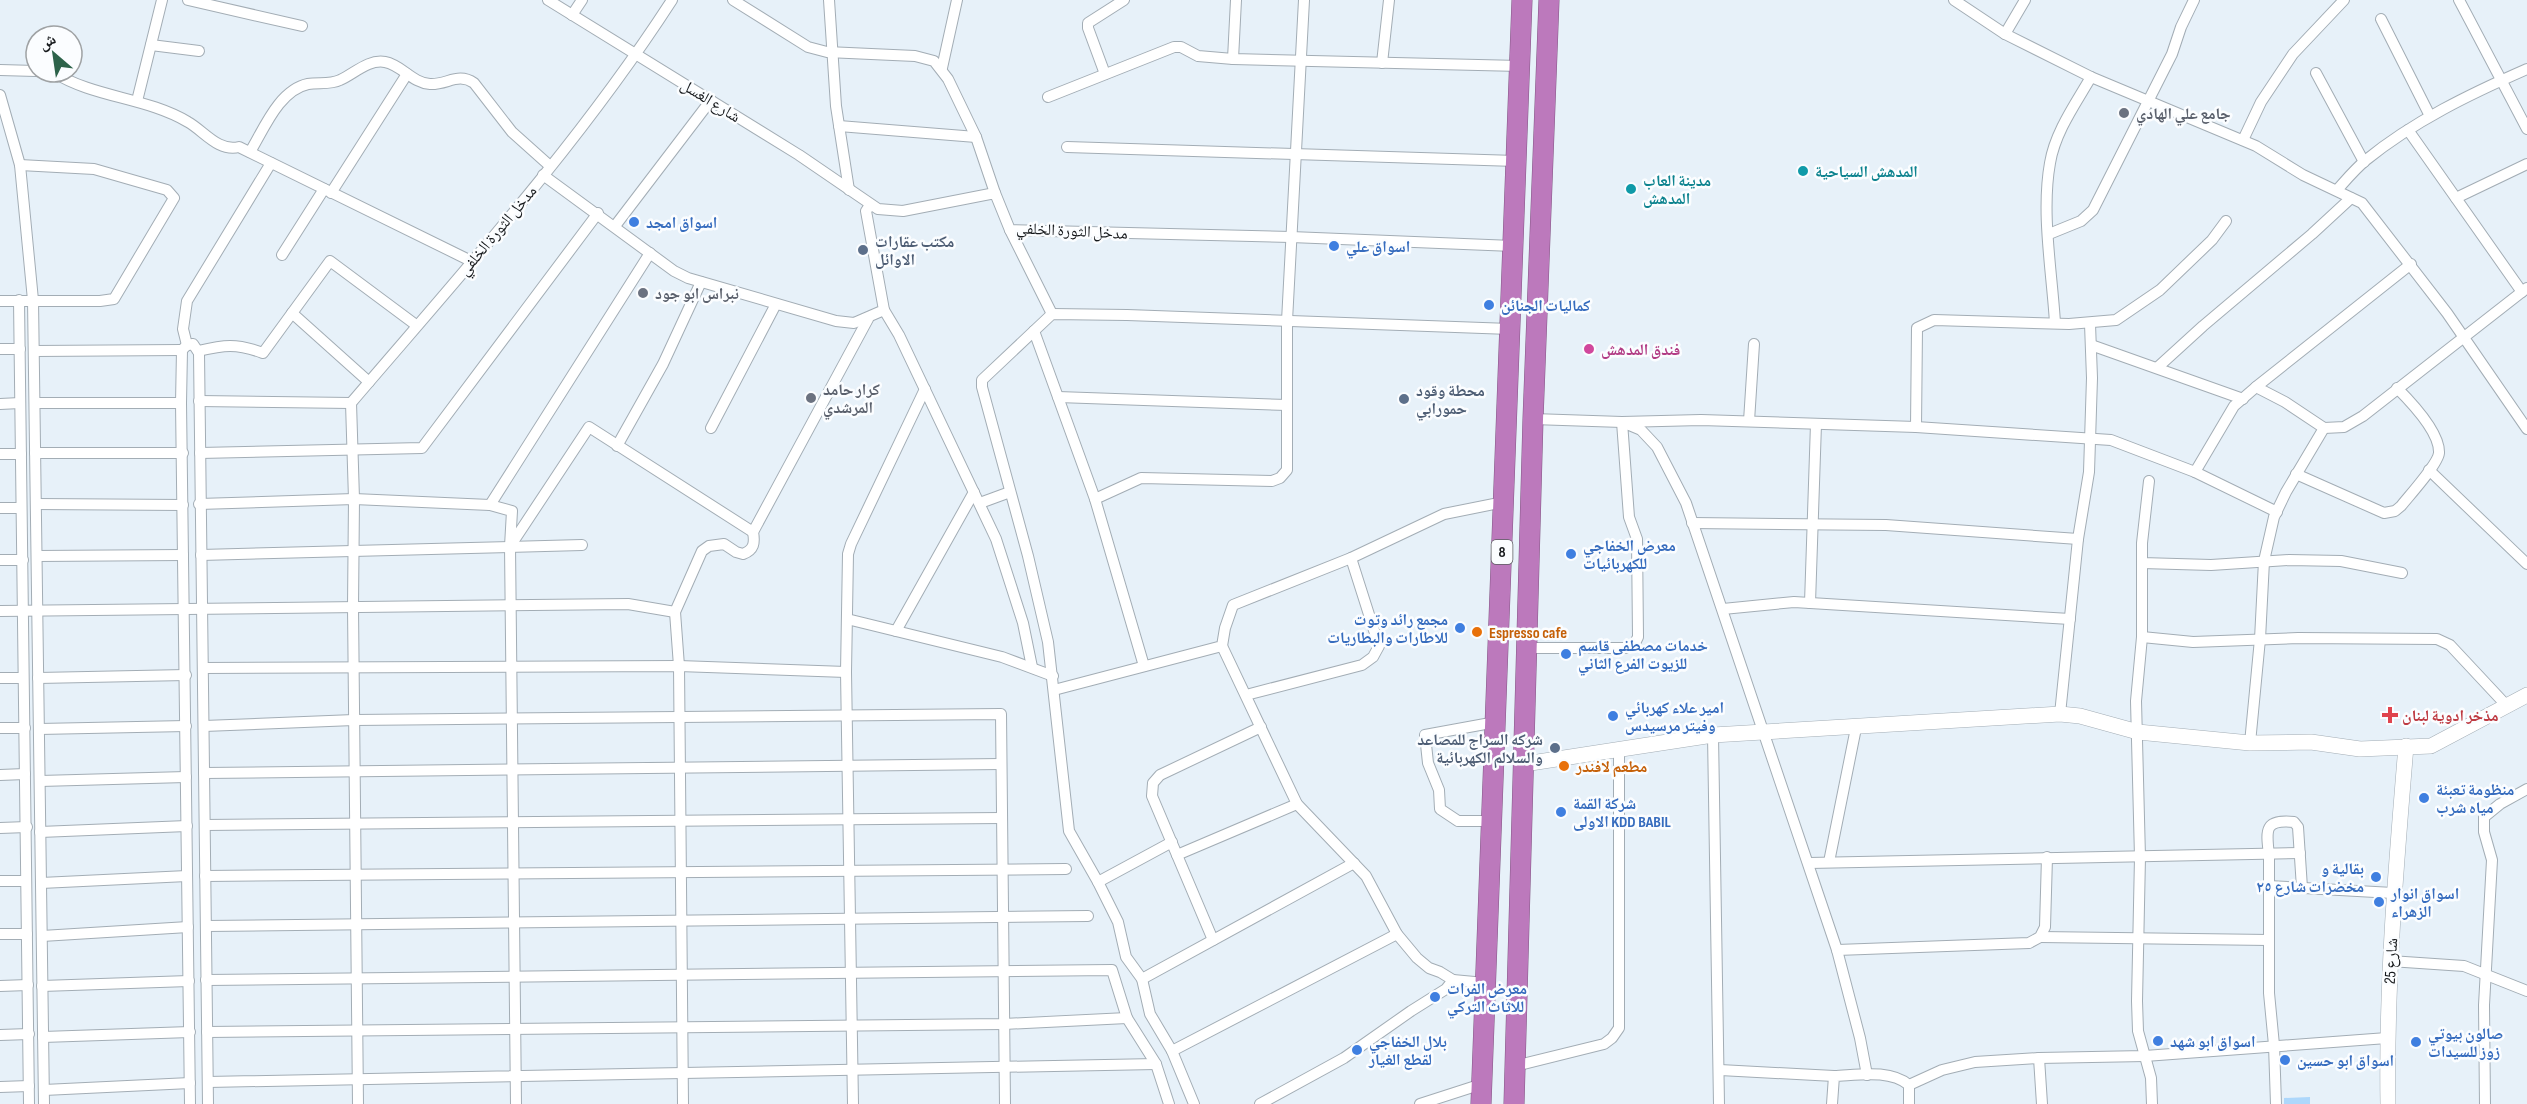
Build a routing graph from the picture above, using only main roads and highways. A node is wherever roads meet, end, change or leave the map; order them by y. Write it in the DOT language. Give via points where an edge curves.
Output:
graph roads {
  1 [pos="1522,0"];
  2 [pos="1549,0"];
  3 [pos="1488,948"];
  4 [pos="1518,951"];
  5 [pos="1484,1018"];
  6 [pos="1516,1018"];
  7 [pos="1481,1094"];
  8 [pos="1514,1104"];
  1 -- 3 [label="highway, 8"];
  2 -- 4 [label="highway, 8"];
  3 -- 4 [label="highway" via="1490,955 1502,962"];
  3 -- 5 [label="highway, 8"];
  4 -- 6 [label="highway, 8"];
  5 -- 6 [label="highway" via="1496,1007 1505,1007"];
  5 -- 7 [label="highway, 8"];
  6 -- 8 [label="highway, 8"];
}
